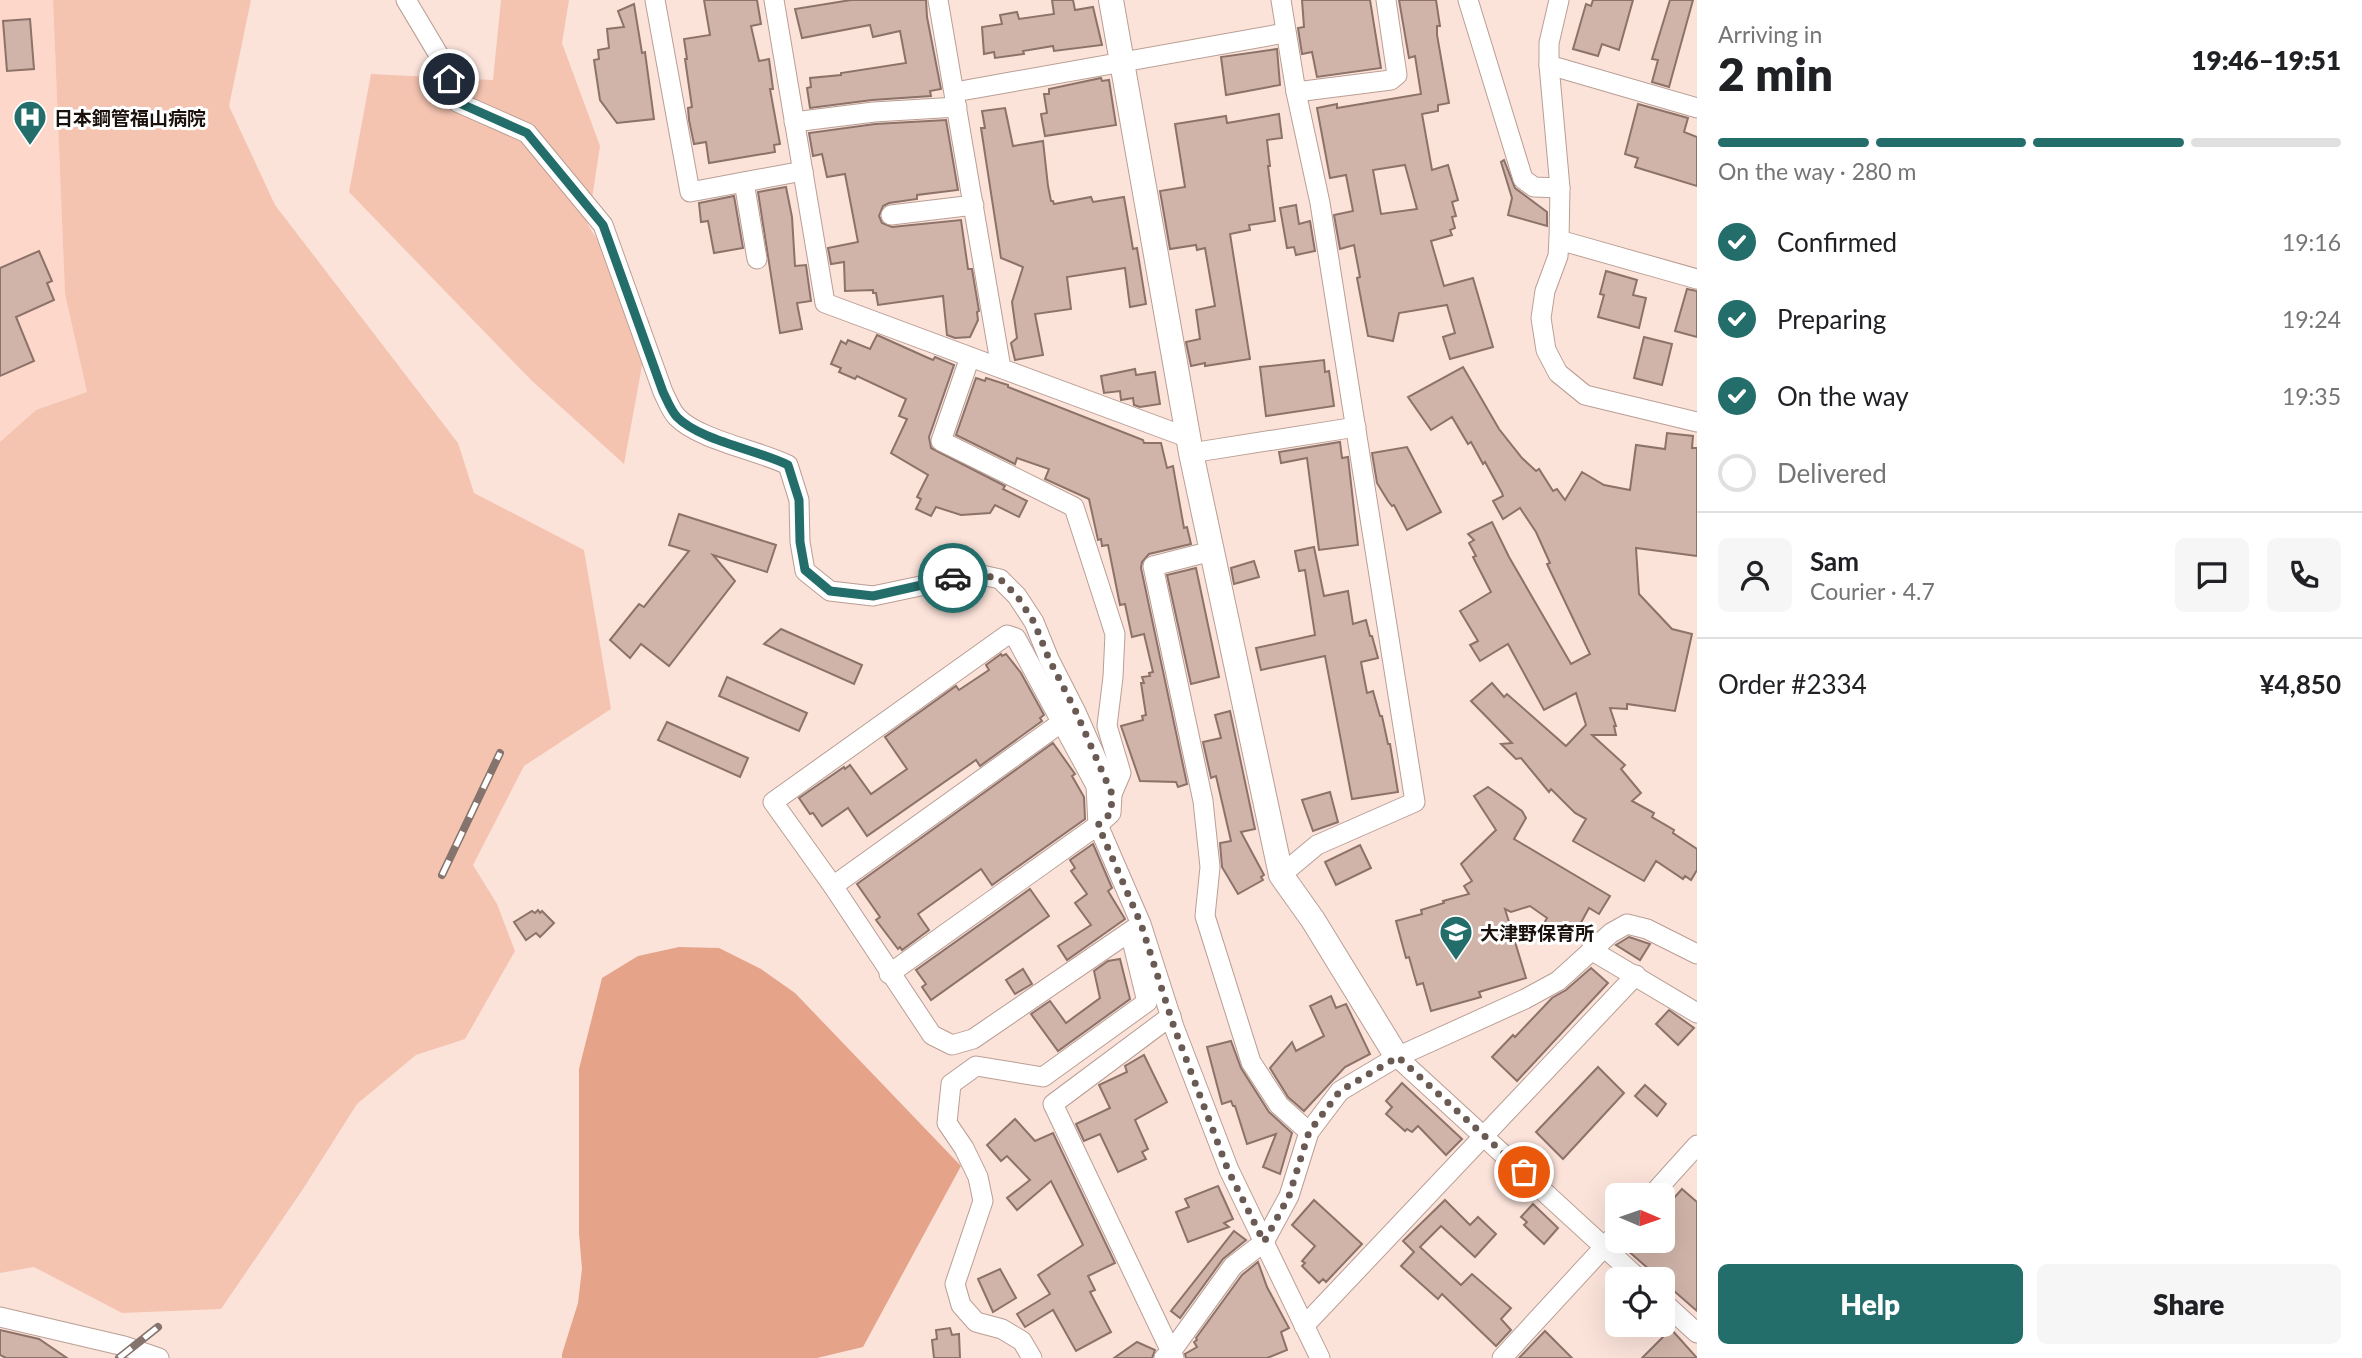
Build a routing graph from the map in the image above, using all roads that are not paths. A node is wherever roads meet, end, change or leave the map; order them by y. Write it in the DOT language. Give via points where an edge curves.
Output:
graph roads {
  1 [pos="406,0"];
  2 [pos="938,0"];
  3 [pos="1111,0"];
  4 [pos="1281,0"];
  5 [pos="1386,0"];
  6 [pos="1468,0"];
  7 [pos="1559,0"];
  8 [pos="779,1"];
  9 [pos="660,4"];
  10 [pos="1285,33"];
  11 [pos="1121,61"];
  12 [pos="1549,65"];
  13 [pos="1296,92"];
  14 [pos="956,99"];
  15 [pos="1697,108"];
  16 [pos="794,122"];
  17 [pos="803,171"];
  18 [pos="744,182"];
  19 [pos="1560,188"];
  20 [pos="974,205"];
  21 [pos="891,215"];
  22 [pos="1559,240"];
  23 [pos="757,259"];
  24 [pos="1697,279"];
  25 [pos="970,357"];
  26 [pos="1001,368"];
  27 [pos="1697,422"];
  28 [pos="1356,427"];
  29 [pos="1190,446"];
  30 [pos="1212,551"];
  31 [pos="1062,722"];
  32 [pos="1112,794"];
  33 [pos="1098,825"];
  34 [pos="1281,875"];
  35 [pos="833,886"];
  36 [pos="1135,928"];
  37 [pos="1591,950"];
  38 [pos="1697,954"];
  39 [pos="889,974"];
  40 [pos="1636,975"];
  41 [pos="1697,1013"];
  42 [pos="1171,1016"];
  43 [pos="1398,1057"];
  44 [pos="1309,1132"];
  45 [pos="1484,1135"];
  46 [pos="1697,1145"];
  47 [pos="1663,1183"];
  48 [pos="1605,1235"];
  49 [pos="1264,1242"];
  50 [pos="1605,1246"];
  51 [pos="1675,1313"];
  52 [pos="0,1317"];
  53 [pos="1304,1326"];
  54 [pos="1697,1333"];
  55 [pos="1169,1356"];
  56 [pos="159,1358"];
  57 [pos="1032,1358"];
  58 [pos="1320,1358"];
  59 [pos="1502,1358"];
  1 -- 32 [label="street" via="440,57 457,102 527,133 603,225 663,392 677,417 708,436 788,465 799,500 805,570 830,591 873,596 977,574 1000,579 1034,622"];
  2 -- 14 [label="street"];
  3 -- 11 [label="street"];
  4 -- 10 [label="street"];
  5 -- 13 [label="street" via="1397,75 1391,80"];
  6 -- 19 [label="street" via="1523,178 1534,187"];
  7 -- 12 [label="street"];
  8 -- 16 [label="street"];
  9 -- 18 [label="street" via="690,191"];
  10 -- 11 [label="street"];
  10 -- 13 [label="street"];
  11 -- 14 [label="street"];
  11 -- 29 [label="street"];
  12 -- 15 [label="street"];
  12 -- 19 [label="street"];
  13 -- 28 [label="street" via="1320,204"];
  14 -- 16 [label="street"];
  14 -- 20 [label="street"];
  16 -- 17 [label="street"];
  17 -- 18 [label="street"];
  17 -- 25 [label="street" via="825,303"];
  18 -- 23 [label="street"];
  19 -- 22 [label="street"];
  20 -- 21 [label="street"];
  20 -- 26 [label="street"];
  22 -- 24 [label="street"];
  22 -- 27 [label="street" via="1541,318 1546,350 1558,373 1585,395"];
  25 -- 26 [label="street"];
  25 -- 32 [label="street" via="941,441 1074,508 1080,521 1115,634 1107,726 1121,773"];
  26 -- 29 [label="street"];
  28 -- 29 [label="street"];
  28 -- 34 [label="street" via="1415,802 1317,845"];
  29 -- 30 [label="street"];
  30 -- 34 [label="street"];
  30 -- 44 [label="street" via="1153,566 1203,802 1210,867 1205,916 1251,1062 1279,1105"];
  31 -- 33 [label="street" via="1096,786"];
  31 -- 35 [label="street"];
  31 -- 35 [label="street" via="1016,638 1007,635 773,802"];
  32 -- 33 [label="street" via="1111,813"];
  33 -- 36 [label="street"];
  33 -- 39 [label="street"];
  34 -- 43 [label="street"];
  35 -- 39 [label="street"];
  36 -- 39 [label="street" via="973,1039 951,1045 932,1035"];
  36 -- 42 [label="street"];
  36 -- 57 [label="street" via="1147,1002 1043,1077 976,1066 951,1084 947,1123 978,1177 983,1201 955,1284 961,1306 976,1322 1002,1329 1021,1341"];
  37 -- 38 [label="street" via="1627,924"];
  37 -- 40 [label="street"];
  37 -- 43 [label="street" via="1558,981"];
  40 -- 41 [label="street"];
  40 -- 45 [label="street"];
  42 -- 49 [label="street" via="1228,1170"];
  42 -- 55 [label="street" via="1053,1104"];
  43 -- 44 [label="street" via="1340,1091"];
  43 -- 45 [label="street"];
  44 -- 49 [label="street" via="1289,1196"];
  45 -- 48 [label="street"];
  45 -- 53 [label="street"];
  46 -- 47 [label="street"];
  49 -- 53 [label="street"];
  49 -- 55 [label="street" via="1233,1266"];
  50 -- 59 [label="street"];
  51 -- 54 [label="street"];
  52 -- 56 [label="street"];
  53 -- 58 [label="street"];
}
